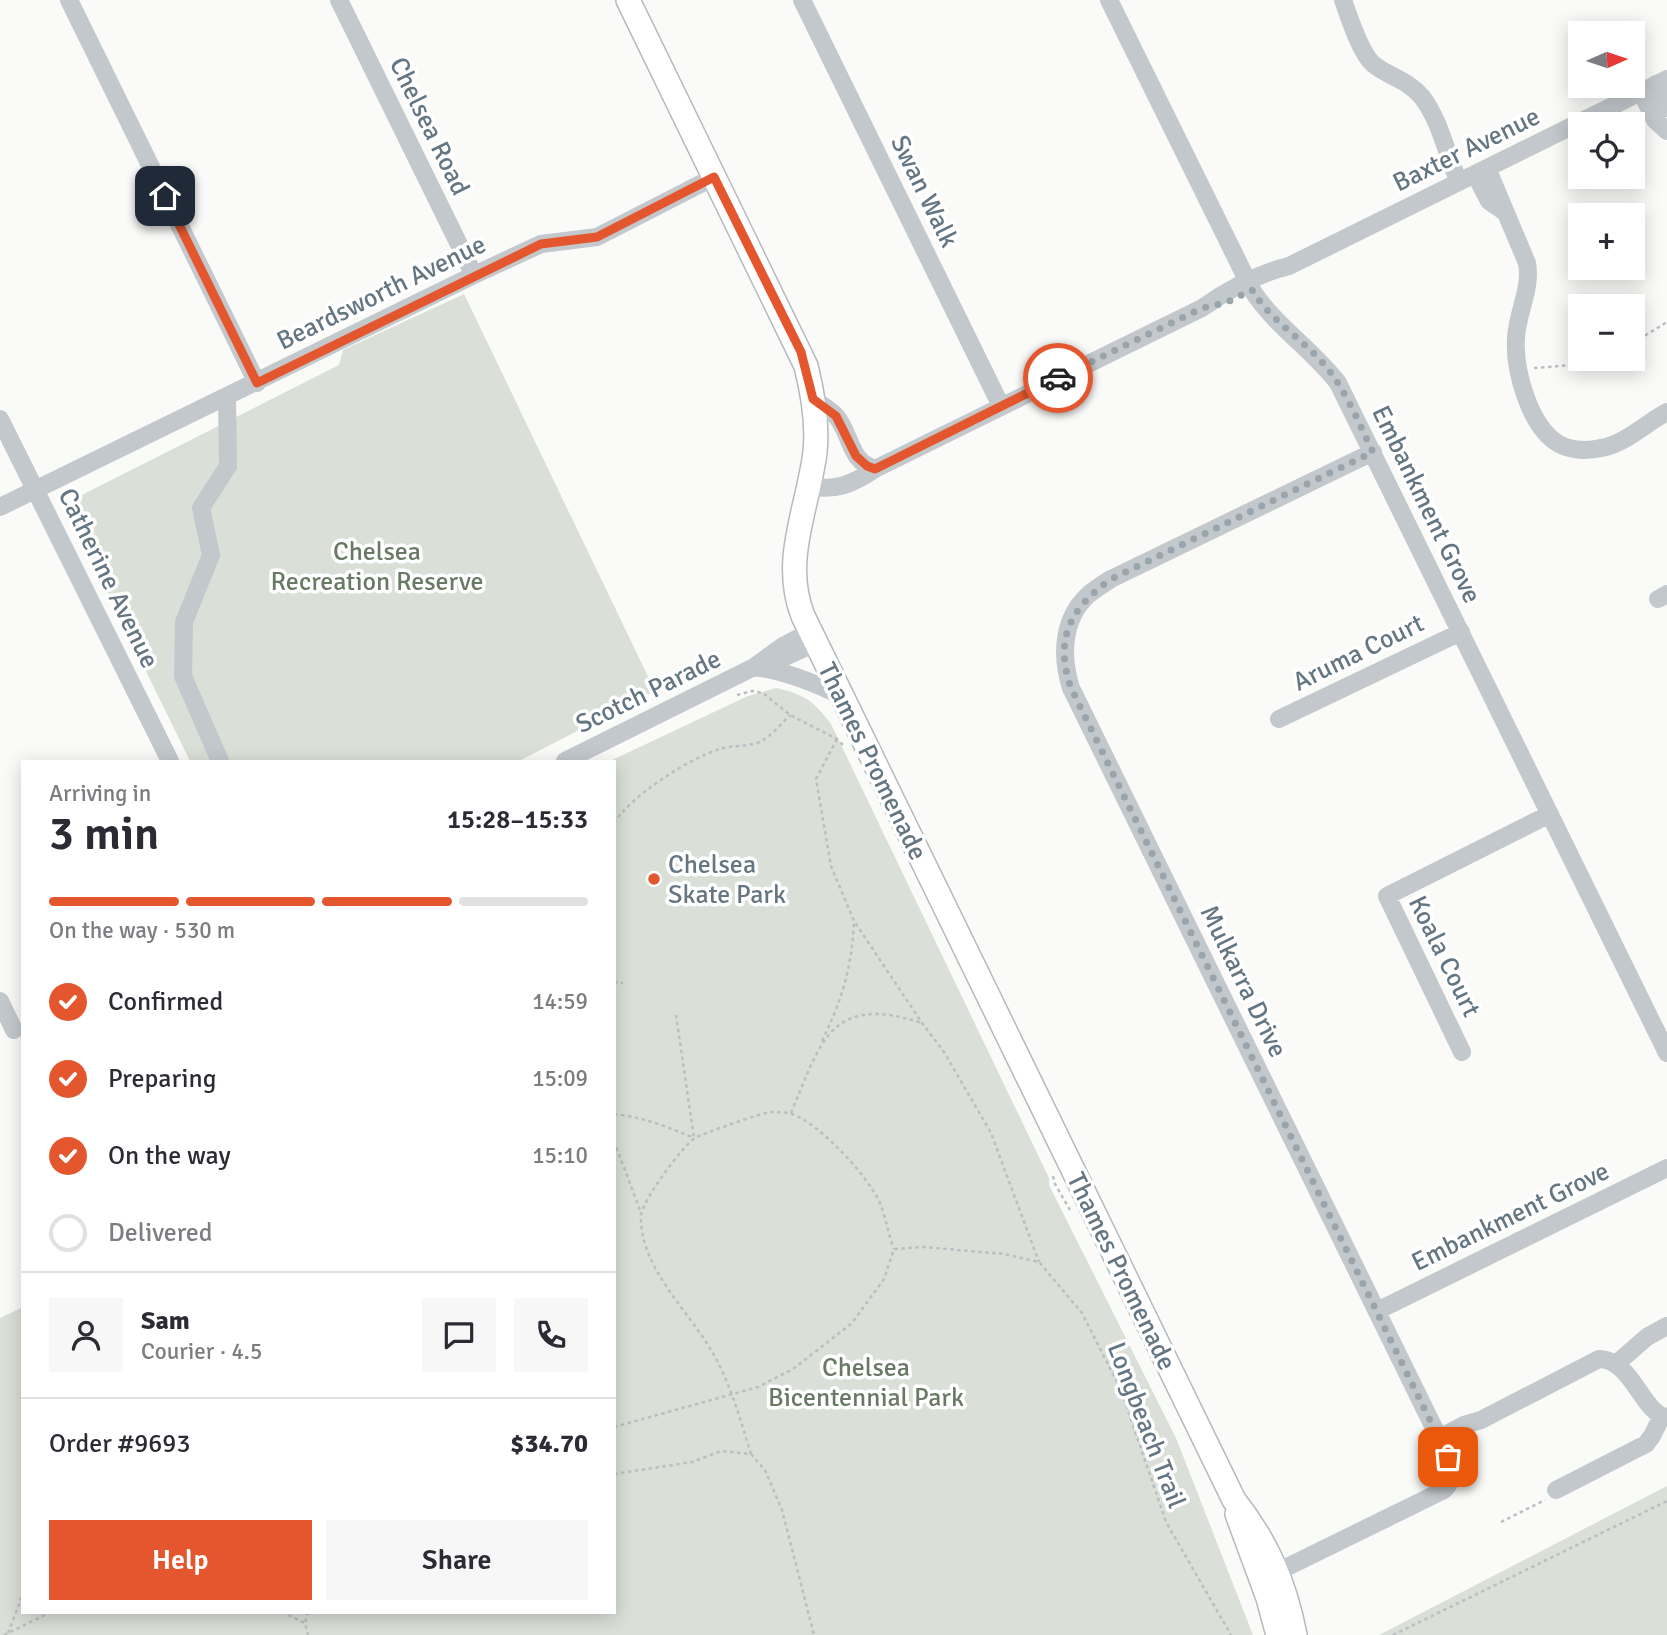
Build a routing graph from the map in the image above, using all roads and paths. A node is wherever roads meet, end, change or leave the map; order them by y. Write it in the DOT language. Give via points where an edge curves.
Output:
graph roads {
  1 [pos="69,0"];
  2 [pos="339,0"];
  3 [pos="628,0"];
  4 [pos="802,0"];
  5 [pos="1109,0"];
  6 [pos="1343,0"];
  7 [pos="1655,85"];
  8 [pos="1667,108"];
  9 [pos="1667,131"];
  10 [pos="1473,175"];
  11 [pos="714,177"];
  12 [pos="474,275"];
  13 [pos="1250,285"];
  14 [pos="1667,321"];
  15 [pos="1645,335"];
  16 [pos="1568,365"];
  17 [pos="1517,369"];
  18 [pos="257,383"];
  19 [pos="227,397"];
  20 [pos="813,399"];
  21 [pos="1001,406"];
  22 [pos="1667,411"];
  23 [pos="0,419"];
  24 [pos="1373,452"];
  25 [pos="875,469"];
  26 [pos="810,481"];
  27 [pos="36,489"];
  28 [pos="0,507"];
  29 [pos="1461,632"];
  30 [pos="813,638"];
  31 [pos="754,667"];
  32 [pos="736,696"];
  33 [pos="841,696"];
  34 [pos="790,715"];
  35 [pos="1279,719"];
  36 [pos="837,739"];
  37 [pos="844,746"];
  38 [pos="170,760"];
  39 [pos="220,760"];
  40 [pos="567,760"];
  41 [pos="1550,814"];
  42 [pos="616,820"];
  43 [pos="854,921"];
  44 [pos="616,982"];
  45 [pos="623,983"];
  46 [pos="0,1001"];
  47 [pos="676,1015"];
  48 [pos="922,1023"];
  49 [pos="12,1030"];
  50 [pos="820,1044"];
  51 [pos="1462,1052"];
  52 [pos="1667,1054"];
  53 [pos="791,1113"];
  54 [pos="616,1114"];
  55 [pos="694,1138"];
  56 [pos="616,1146"];
  57 [pos="1667,1168"];
  58 [pos="1053,1172"];
  59 [pos="641,1214"];
  60 [pos="1073,1214"];
  61 [pos="894,1249"];
  62 [pos="1039,1262"];
  63 [pos="1377,1311"];
  64 [pos="1667,1326"];
  65 [pos="1616,1364"];
  66 [pos="732,1394"];
  67 [pos="1664,1416"];
  68 [pos="616,1426"];
  69 [pos="1441,1443"];
  70 [pos="751,1454"];
  71 [pos="616,1474"];
  72 [pos="1556,1490"];
  73 [pos="1667,1501"];
  74 [pos="1501,1522"];
  75 [pos="1269,1576"];
  76 [pos="21,1599"];
  77 [pos="47,1614"];
  78 [pos="286,1614"];
  79 [pos="307,1614"];
  80 [pos="305,1623"];
  81 [pos="7,1635"];
  82 [pos="308,1635"];
  83 [pos="814,1635"];
  84 [pos="1231,1635"];
  85 [pos="1278,1635"];
  86 [pos="1295,1635"];
  87 [pos="1393,1635"];
  1 -- 18 [label="street"];
  2 -- 12 [label="street, Chelsea Road"];
  3 -- 11 [label="main road, Thames Promenade"];
  4 -- 21 [label="street, Swan Walk"];
  5 -- 13 [label="street, Embankment Grove"];
  6 -- 10 [label="street" via="1368,58 1416,90 1440,129 1446,151"];
  7 -- 8 [label="street"];
  7 -- 9 [label="street" via="1653,117"];
  7 -- 10 [label="street, Baxter Avenue"];
  10 -- 13 [label="street, Baxter Avenue" via="1289,266 1266,272"];
  10 -- 17 [label="street" via="1489,201 1505,212 1528,272 1517,324"];
  11 -- 12 [label="street, Beardsworth Avenue" via="597,237 541,244"];
  11 -- 20 [label="main road, Thames Promenade" via="801,352"];
  12 -- 18 [label="street, Beardsworth Avenue"];
  13 -- 21 [label="street, Baxter Avenue" via="1222,293 1202,308"];
  13 -- 24 [label="street, Embankment Grove" via="1264,309 1322,362 1338,383"];
  14 -- 15 [label="path"];
  16 -- 17 [label="path"];
  17 -- 22 [label="street" via="1545,430 1569,448 1606,447"];
  18 -- 19 [label="street, Beardsworth Avenue"];
  19 -- 27 [label="street, Beardsworth Avenue"];
  19 -- 39 [label="street" via="228,466 201,508 211,555 184,622 183,676"];
  20 -- 25 [label="street" via="836,416 856,456"];
  20 -- 26 [label="main road, Thames Promenade" via="816,442"];
  21 -- 25 [label="street, Baxter Avenue"];
  23 -- 27 [label="street, Catherine Avenue"];
  24 -- 29 [label="street, Embankment Grove"];
  24 -- 63 [label="street, Mulkarra Drive" via="1111,579 1086,597 1064,645 1071,688"];
  25 -- 26 [label="street, Baxter Avenue" via="845,486"];
  26 -- 30 [label="main road, Thames Promenade" via="793,571 797,600"];
  27 -- 28 [label="street, Beardsworth Avenue"];
  27 -- 38 [label="street, Catherine Avenue"];
  29 -- 35 [label="street, Aruma Court"];
  29 -- 41 [label="street, Embankment Grove"];
  30 -- 31 [label="street, Scotch Parade" via="786,658"];
  30 -- 33 [label="main road, Thames Promenade"];
  31 -- 33 [label="street" via="785,673"];
  31 -- 40 [label="street, Scotch Parade"];
  32 -- 34 [label="path" via="763,693"];
  33 -- 75 [label="main road, Thames Promenade" via="1234,1500 1246,1543"];
  34 -- 36 [label="path"];
  34 -- 42 [label="path" via="757,743 721,748 690,761"];
  36 -- 37 [label="path"];
  36 -- 43 [label="path" via="816,779 831,866"];
  41 -- 51 [label="street, Koala Court" via="1387,896"];
  41 -- 52 [label="street, Embankment Grove"];
  43 -- 48 [label="path, Longbeach Trail"];
  43 -- 50 [label="path" via="853,954 839,1006"];
  44 -- 45 [label="path"];
  46 -- 49 [label="street"];
  47 -- 55 [label="path"];
  48 -- 50 [label="path" via="900,1016 860,1015 846,1019"];
  48 -- 62 [label="path, Longbeach Trail" via="991,1133"];
  50 -- 53 [label="path"];
  53 -- 55 [label="path" via="771,1112"];
  53 -- 61 [label="path" via="849,1159 871,1186"];
  54 -- 55 [label="path" via="659,1123"];
  55 -- 59 [label="path" via="649,1195"];
  56 -- 59 [label="path"];
  57 -- 63 [label="street, Embankment Grove"];
  58 -- 60 [label="path"];
  59 -- 66 [label="path" via="645,1247 675,1301 711,1350"];
  61 -- 62 [label="path" via="1004,1254"];
  61 -- 66 [label="path" via="884,1279 852,1323 793,1368 758,1387"];
  62 -- 84 [label="path, Longbeach Trail" via="1082,1313 1121,1390 1167,1522"];
  63 -- 69 [label="street, Mulkarra Drive"];
  64 -- 65 [label="street"];
  65 -- 67 [label="street"];
  65 -- 69 [label="street" via="1597,1360 1464,1425"];
  66 -- 68 [label="path"];
  66 -- 70 [label="path"];
  67 -- 72 [label="street" via="1646,1444"];
  69 -- 75 [label="street, Mulkarra Drive" via="1453,1473 1444,1490"];
  70 -- 71 [label="path" via="721,1451 692,1462"];
  70 -- 83 [label="path" via="765,1470 782,1510"];
  72 -- 74 [label="path" via="1557,1495"];
  73 -- 87 [label="path"];
  75 -- 85 [label="main road, Thames Promenade"];
  75 -- 86 [label="main road, Thames Promenade"];
  76 -- 81 [label="path"];
  77 -- 81 [label="path"];
  78 -- 80 [label="path"];
  79 -- 80 [label="path"];
  80 -- 82 [label="path"];
}
